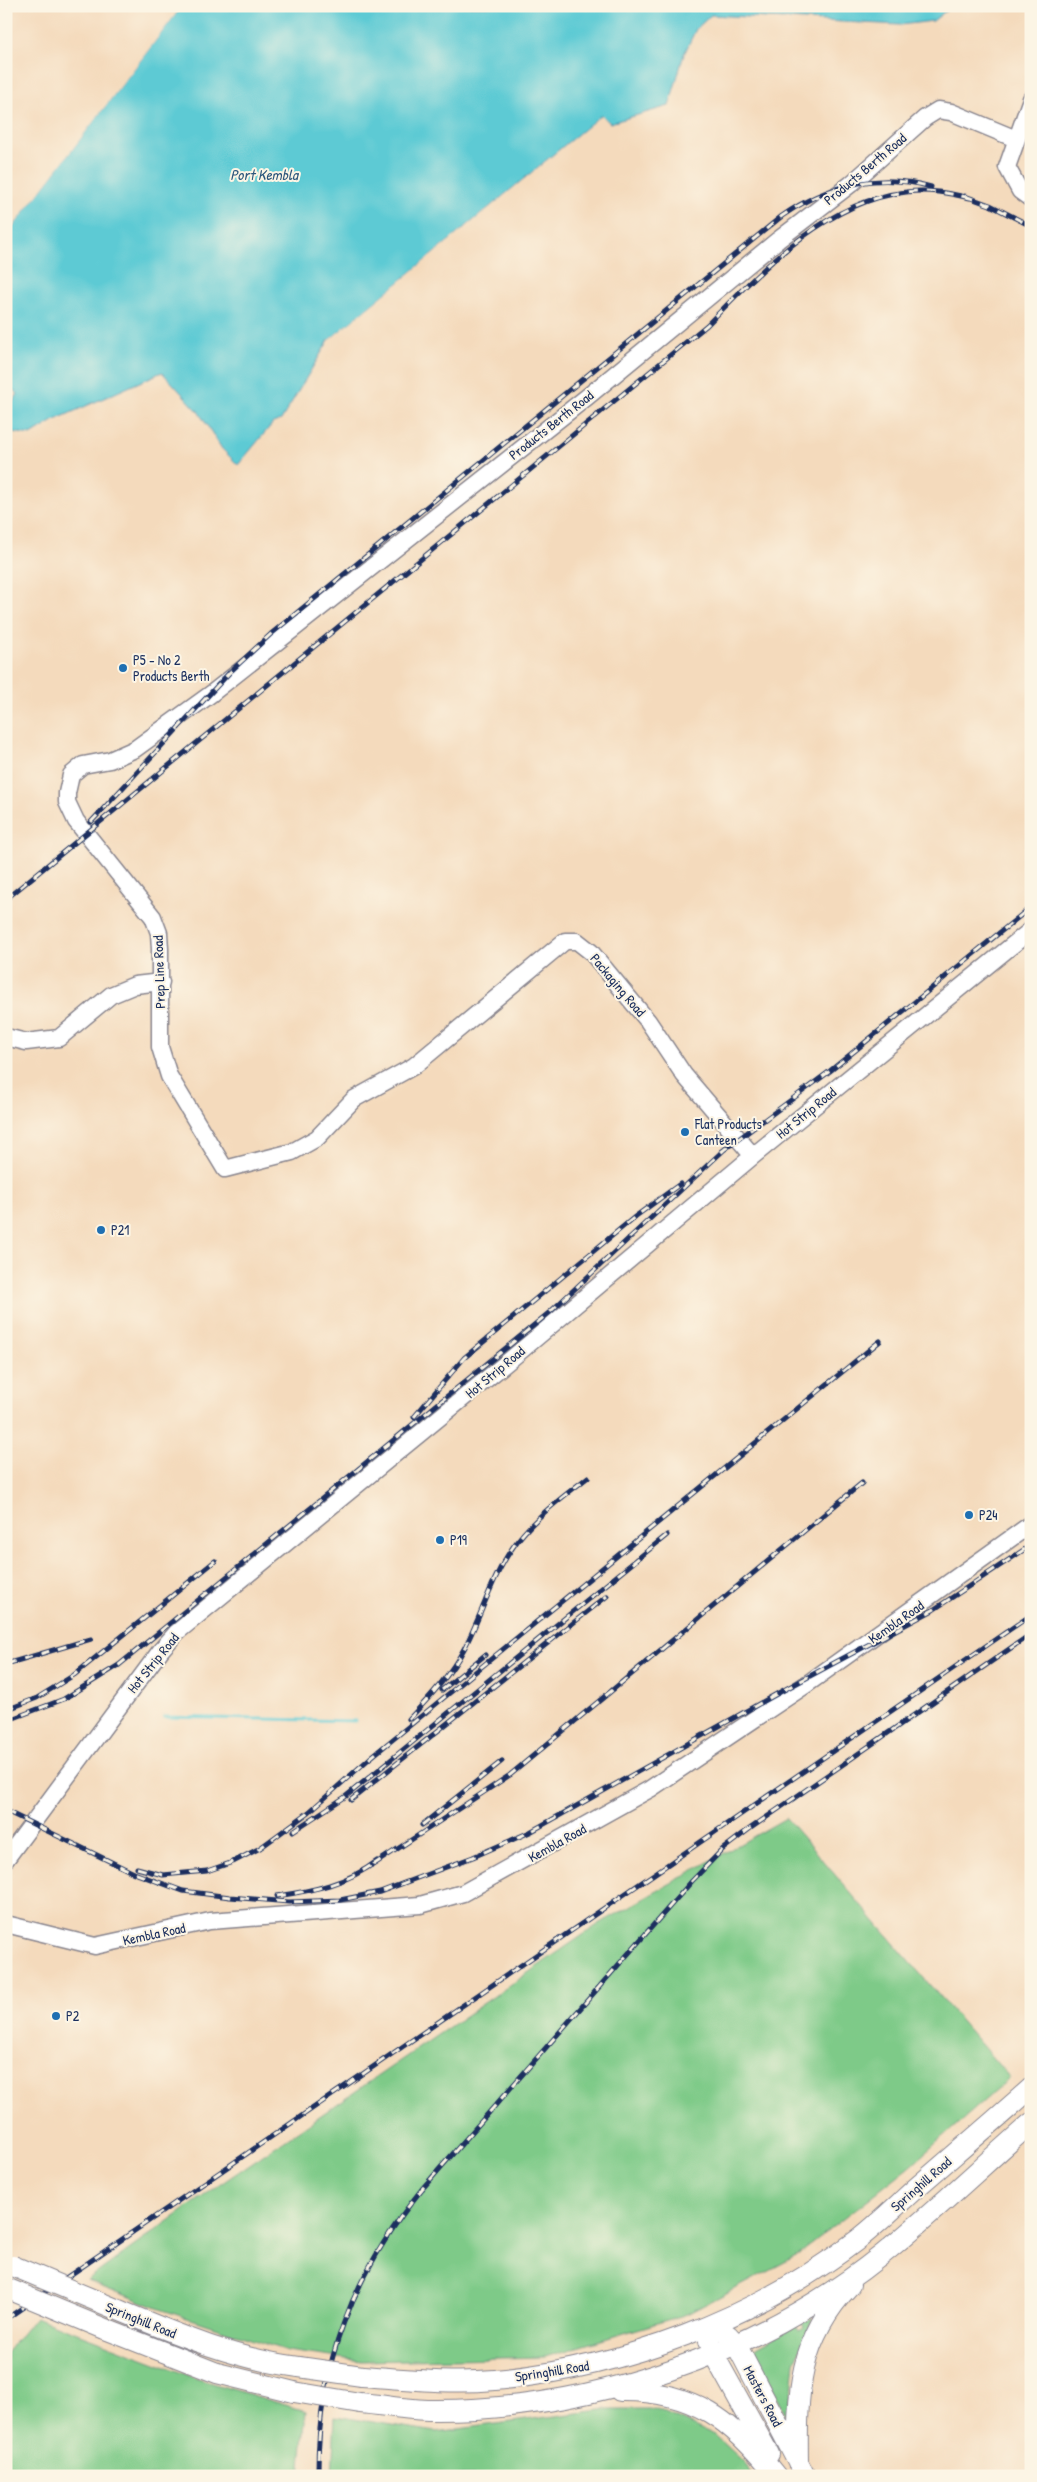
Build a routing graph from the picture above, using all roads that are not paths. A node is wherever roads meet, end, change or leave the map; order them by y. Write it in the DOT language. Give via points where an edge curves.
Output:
graph roads {
  1 [pos="1031,99"];
  2 [pos="1016,139"];
  3 [pos="1031,199"];
  4 [pos="83,765"];
  5 [pos="1031,930"];
  6 [pos="161,982"];
  7 [pos="6,1037"];
  8 [pos="753,1156"];
  9 [pos="225,1169"];
  10 [pos="1031,1524"];
  11 [pos="6,1859"];
  12 [pos="6,1910"];
  13 [pos="6,1924"];
  14 [pos="1031,2088"];
  15 [pos="1031,2123"];
  16 [pos="882,2254"];
  17 [pos="10,2265"];
  18 [pos="6,2288"];
  19 [pos="710,2325"];
  20 [pos="736,2344"];
  21 [pos="714,2355"];
  22 [pos="583,2394"];
  23 [pos="802,2469"];
  24 [pos="776,2476"];
  25 [pos="781,2476"];
  1 -- 2 [label="street"];
  2 -- 3 [label="street" via="1007,167 1020,191"];
  2 -- 4 [label="street, Products Berth Road" via="950,112 938,110 925,118 851,184 587,397 211,694 135,749 110,760"];
  4 -- 6 [label="street, Prep Line Road" via="71,775 68,784 70,810 85,835 153,917 159,933"];
  5 -- 8 [label="street, Hot Strip Road"];
  6 -- 7 [label="street" via="135,985 111,994 59,1038 26,1042"];
  6 -- 9 [label="street, Prep Line Road" via="160,1047 170,1076"];
  8 -- 9 [label="street, Packaging Road" via="684,1075 648,1021 591,952 577,941 565,941 414,1066 354,1100 317,1138 304,1146"];
  8 -- 11 [label="street, Hot Strip Road" via="511,1360 176,1633"];
  10 -- 13 [label="street, Kembla Road" via="808,1684 650,1790 463,1893 420,1905 210,1921 95,1946"];
  12 -- 13 [label="street"];
  14 -- 19 [label="main road, Springhill Road" via="857,2240 780,2291"];
  15 -- 16 [label="main road, Springhill Road"];
  16 -- 20 [label="main road, Springhill Road" via="796,2312"];
  16 -- 23 [label="main road" via="833,2305 808,2348 799,2389"];
  17 -- 19 [label="main road, Springhill Road, bridge" via="202,2344 299,2368 362,2376 455,2381 546,2374 627,2355"];
  18 -- 22 [label="main road, Springhill Road, bridge" via="217,2373 294,2392 430,2410 479,2409"];
  19 -- 20 [label="main road, Masters Road" via="723,2331"];
  19 -- 21 [label="main road, Masters Road" via="709,2341"];
  20 -- 21 [label="main road, Springhill Road"];
  20 -- 23 [label="main road, Masters Road"];
  21 -- 22 [label="main road, Springhill Road"];
  21 -- 25 [label="main road, Masters Road"];
  22 -- 24 [label="main road" via="640,2391 694,2404 717,2416 740,2434"];
}
